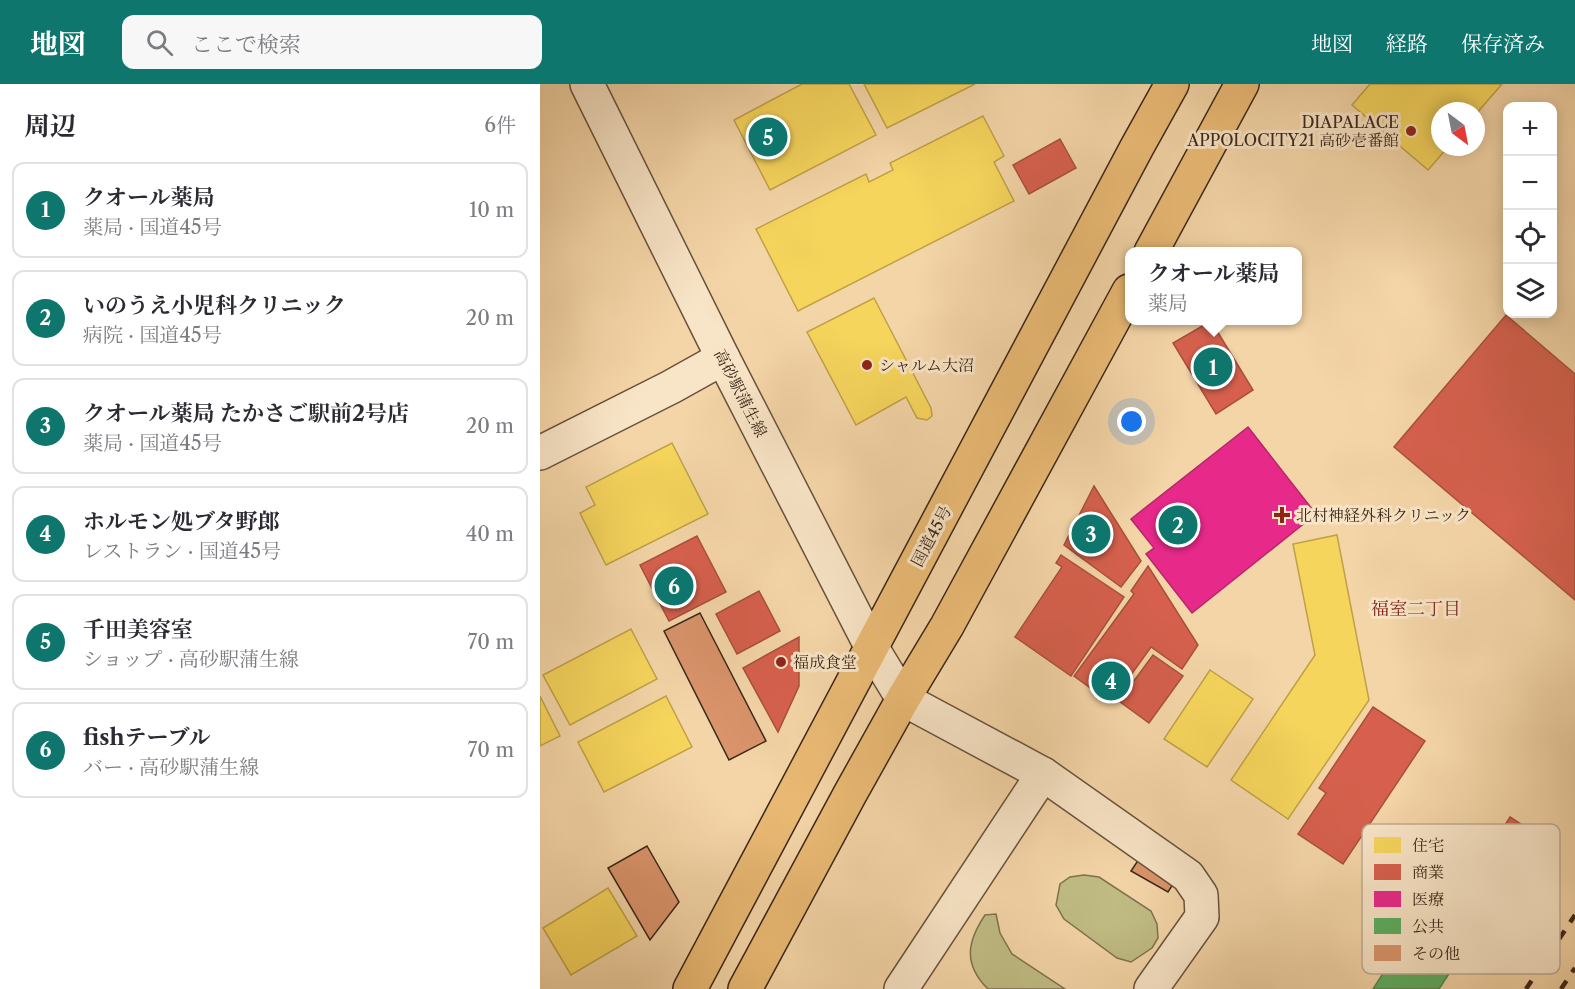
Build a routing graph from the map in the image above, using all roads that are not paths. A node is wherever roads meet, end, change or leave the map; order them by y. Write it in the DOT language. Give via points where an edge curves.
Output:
graph roads {
  1 [pos="587,84"];
  2 [pos="1172,84"];
  3 [pos="1242,84"];
  4 [pos="1154,247"];
  5 [pos="1125,298"];
  6 [pos="723,358"];
  7 [pos="540,453"];
  8 [pos="872,648"];
  9 [pos="903,699"];
  10 [pos="1043,774"];
  11 [pos="690,989"];
  12 [pos="745,989"];
  13 [pos="901,989"];
  14 [pos="1152,989"];
  1 -- 6 [label="street, 高砂駅蒲生線"];
  2 -- 8 [label="highway, 国道45号"];
  3 -- 4 [label="highway"];
  5 -- 9 [label="highway"];
  6 -- 7 [label="street"];
  6 -- 8 [label="street, 高砂駅蒲生線"];
  8 -- 9 [label="street, 高砂駅蒲生線"];
  8 -- 11 [label="highway, 国道45号"];
  9 -- 10 [label="street"];
  9 -- 12 [label="highway"];
  10 -- 13 [label="street"];
  10 -- 14 [label="street" via="1188,876 1201,895 1202,917"];
}
